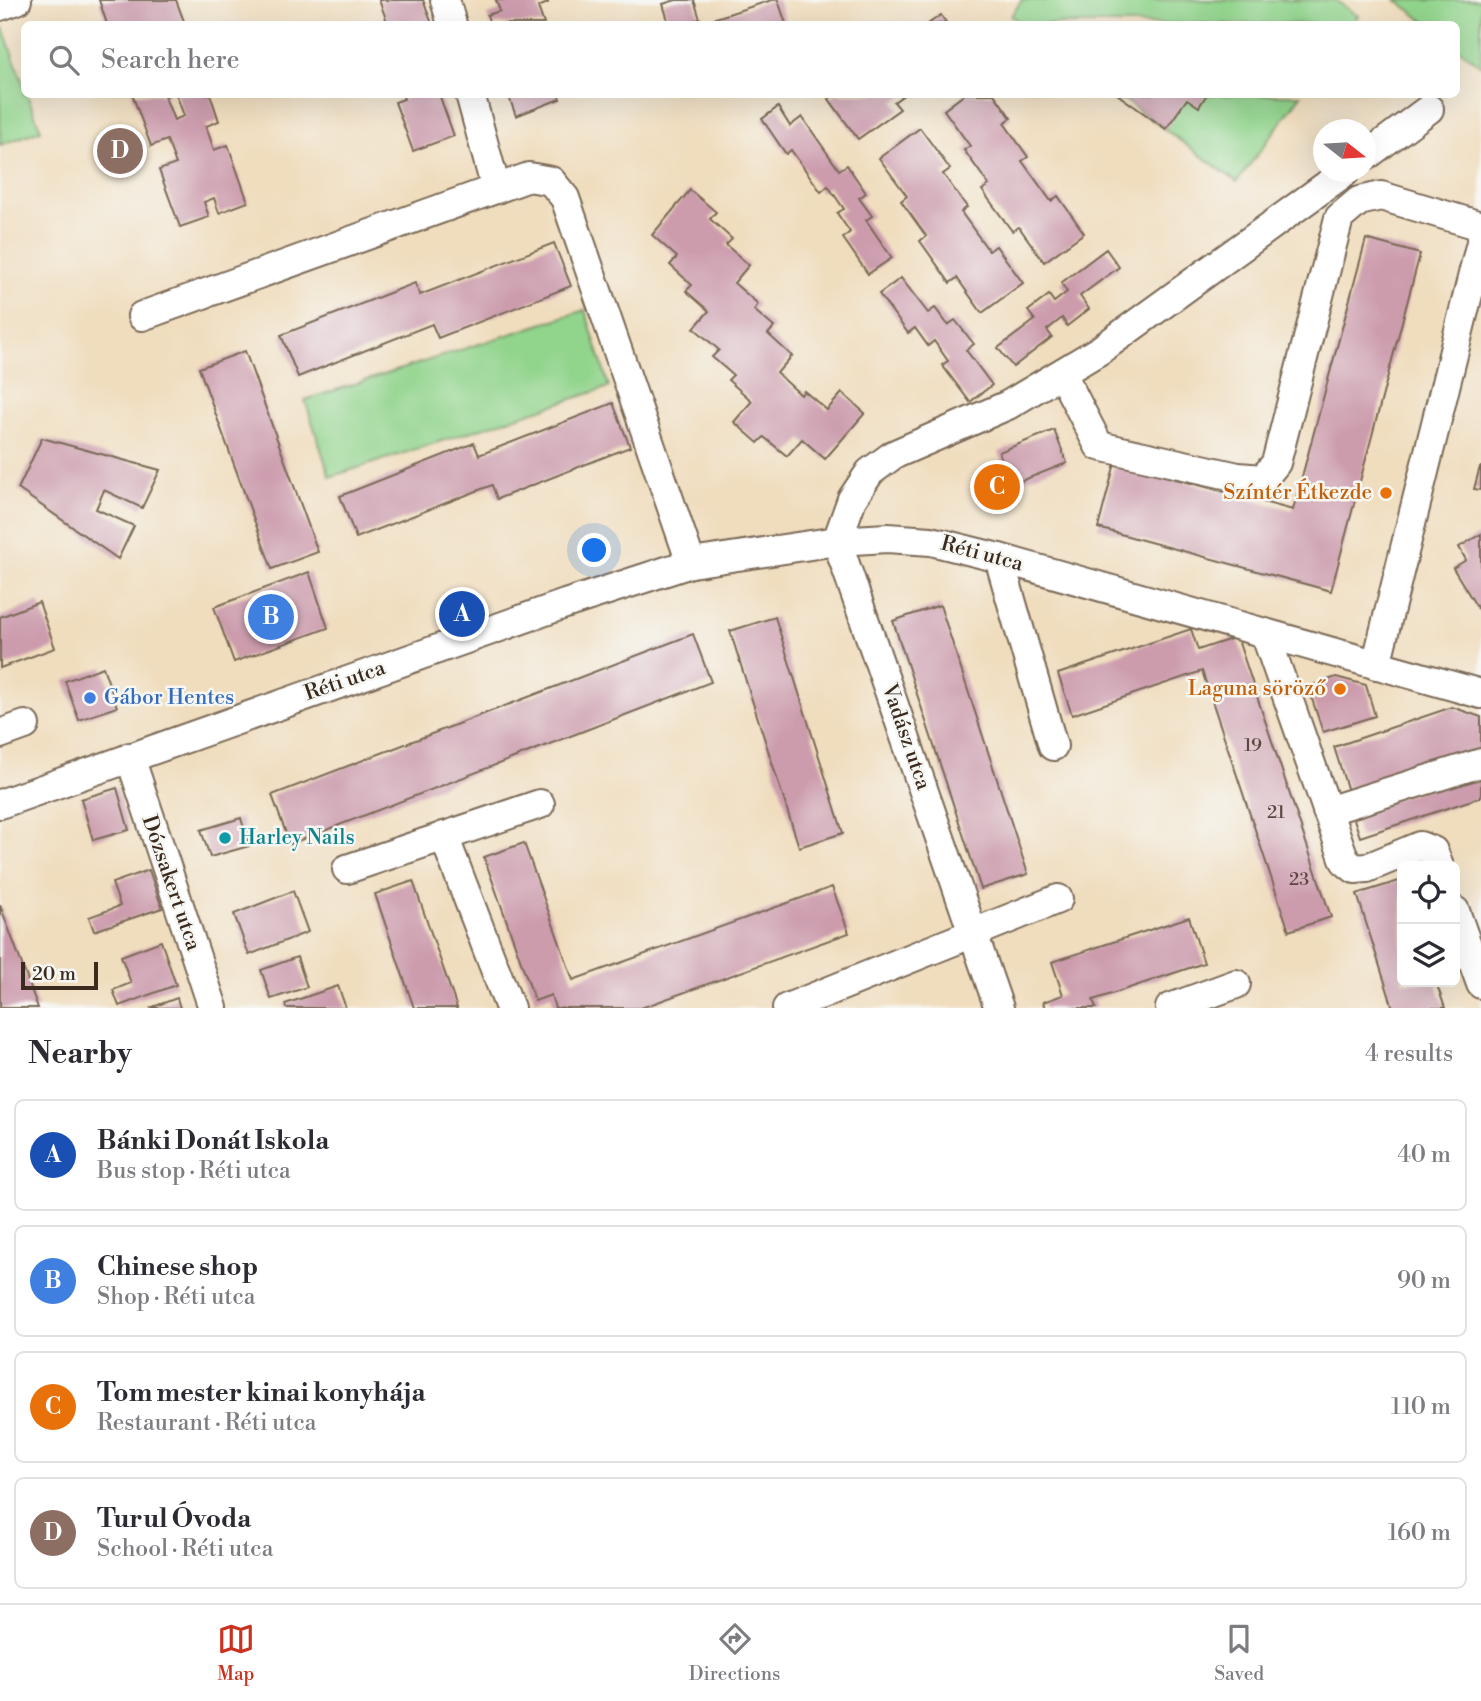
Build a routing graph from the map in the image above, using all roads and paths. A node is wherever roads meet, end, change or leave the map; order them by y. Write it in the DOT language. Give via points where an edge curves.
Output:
graph roads {
  1 [pos="17,0"];
  2 [pos="445,0"];
  3 [pos="0,6"];
  4 [pos="451,21"];
  5 [pos="471,98"];
  6 [pos="1429,109"];
  7 [pos="1376,149"];
  8 [pos="1331,182"];
  9 [pos="496,189"];
  10 [pos="1481,226"];
  11 [pos="1481,242"];
  12 [pos="142,316"];
  13 [pos="1062,374"];
  14 [pos="837,541"];
  15 [pos="999,558"];
  16 [pos="691,563"];
  17 [pos="1265,633"];
  18 [pos="1376,665"];
  19 [pos="1481,694"];
  20 [pos="1053,746"];
  21 [pos="130,757"];
  22 [pos="1481,763"];
  23 [pos="0,804"];
  24 [pos="540,804"];
  25 [pos="1327,811"];
  26 [pos="444,836"];
  27 [pos="1437,861"];
  28 [pos="347,869"];
  29 [pos="1058,899"];
  30 [pos="1460,924"];
  31 [pos="974,934"];
  32 [pos="1236,984"];
  33 [pos="1481,984"];
  34 [pos="213,1008"];
  35 [pos="510,1008"];
  36 [pos="787,1008"];
  37 [pos="999,1008"];
  38 [pos="1170,1008"];
  1 -- 3 [label="street"];
  2 -- 4 [label="street"];
  5 -- 9 [label="street"];
  6 -- 7 [label="street"];
  8 -- 13 [label="street"];
  9 -- 12 [label="street"];
  9 -- 16 [label="street" via="529,177 551,181 565,198"];
  10 -- 13 [label="street" via="1381,196 1359,201 1339,218 1276,463 1263,479 1100,446"];
  11 -- 18 [label="street"];
  13 -- 14 [label="street" via="1008,405 893,455 870,472 852,499"];
  14 -- 15 [label="street, Réti utca" via="931,541"];
  14 -- 16 [label="street, Réti utca"];
  14 -- 31 [label="street, Vadász utca"];
  15 -- 17 [label="street, Réti utca"];
  15 -- 20 [label="street"];
  16 -- 21 [label="street, Réti utca"];
  17 -- 18 [label="street, Réti utca"];
  17 -- 25 [label="street"];
  18 -- 19 [label="street, Réti utca"];
  21 -- 23 [label="street, Réti utca"];
  21 -- 34 [label="street, Dózsakert utca"];
  22 -- 25 [label="street"];
  24 -- 26 [label="street"];
  25 -- 27 [label="street" via="1345,862 1355,869 1420,846 1433,851"];
  26 -- 28 [label="street"];
  26 -- 35 [label="street"];
  29 -- 31 [label="street"];
  30 -- 33 [label="street"];
  31 -- 36 [label="street"];
  31 -- 37 [label="street, Vadász utca"];
  32 -- 38 [label="street"];
}
